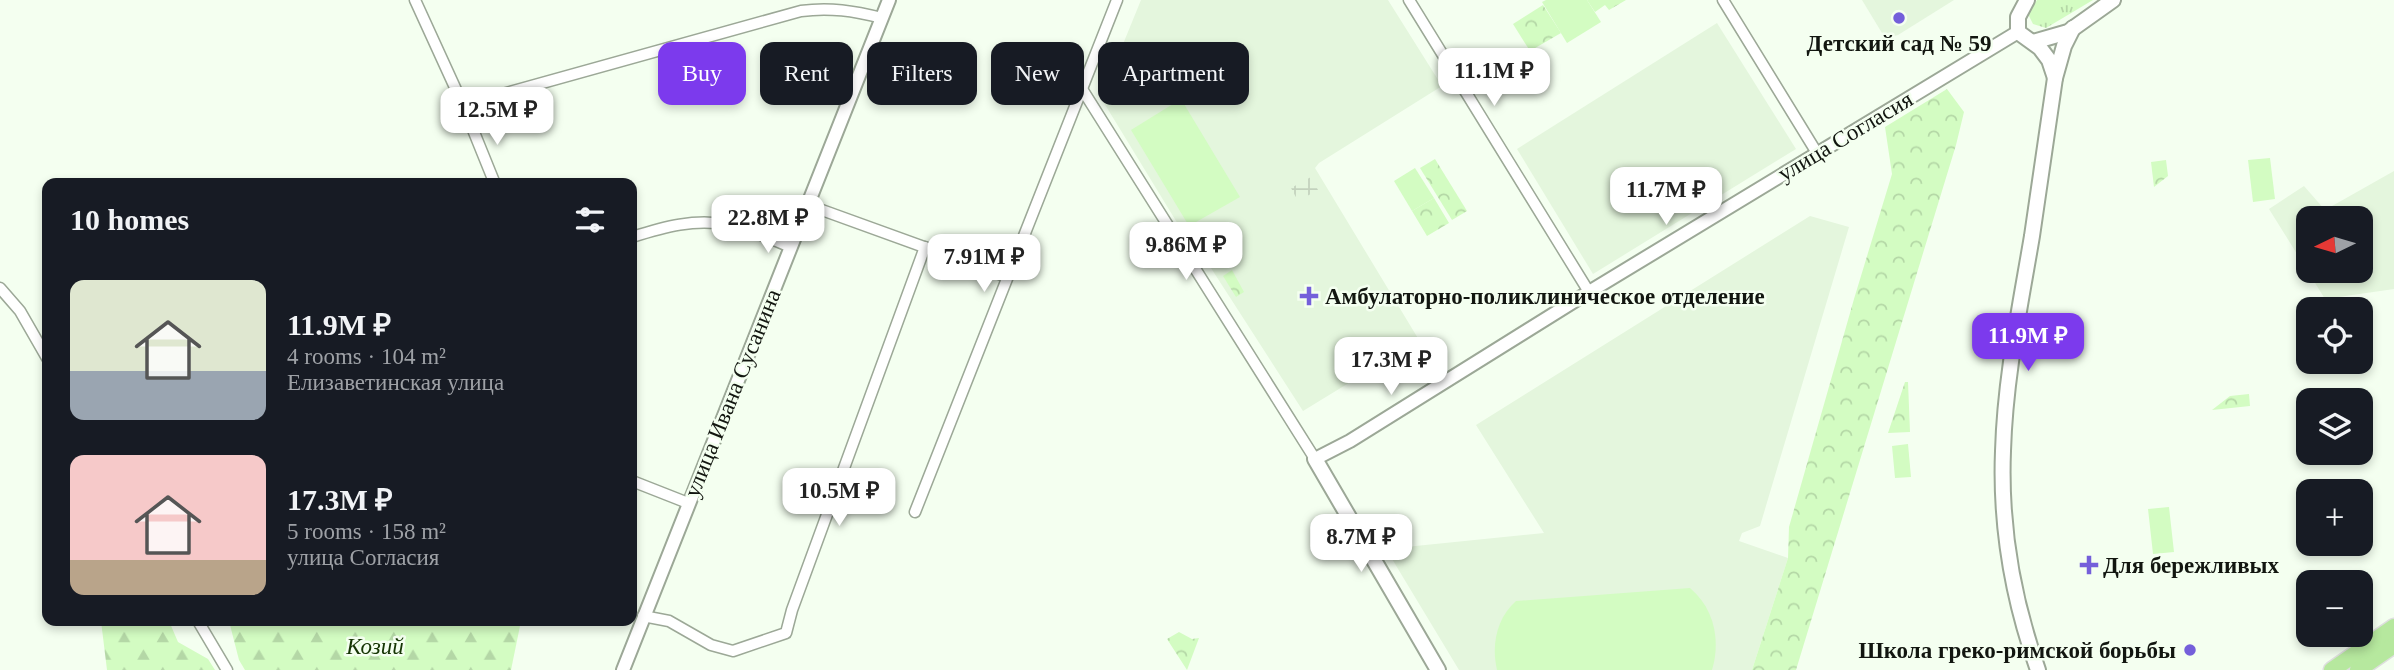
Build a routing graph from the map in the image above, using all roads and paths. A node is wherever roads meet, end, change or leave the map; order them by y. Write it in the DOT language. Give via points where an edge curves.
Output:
graph roads {
  1 [pos="415,0"];
  2 [pos="889,0"];
  3 [pos="1117,0"];
  4 [pos="1409,0"];
  5 [pos="1723,0"];
  6 [pos="2027,0"];
  7 [pos="2113,0"];
  8 [pos="882,18"];
  9 [pos="2073,28"];
  10 [pos="2018,32"];
  11 [pos="2033,42"];
  12 [pos="2055,78"];
  13 [pos="1084,84"];
  14 [pos="1084,92"];
  15 [pos="463,105"];
  16 [pos="1076,105"];
  17 [pos="1817,153"];
  18 [pos="493,178"];
  19 [pos="807,205"];
  20 [pos="637,236"];
  21 [pos="791,247"];
  22 [pos="925,247"];
  23 [pos="1007,277"];
  24 [pos="0,288"];
  25 [pos="1589,292"];
  26 [pos="42,349"];
  27 [pos="1314,460"];
  28 [pos="637,483"];
  29 [pos="688,503"];
  30 [pos="915,512"];
  31 [pos="643,616"];
  32 [pos="201,626"];
  33 [pos="2394,627"];
  34 [pos="2394,645"];
  35 [pos="227,670"];
  36 [pos="623,670"];
  37 [pos="1438,670"];
  38 [pos="2038,670"];
  39 [pos="2332,670"];
  40 [pos="2358,670"];
  1 -- 15 [label="street"];
  2 -- 8 [label="street, улица Ивана Сусанина"];
  3 -- 13 [label="street"];
  4 -- 25 [label="street"];
  5 -- 17 [label="street"];
  6 -- 10 [label="main road" via="2018,17"];
  7 -- 9 [label="main road"];
  8 -- 15 [label="street" via="850,10 801,11"];
  8 -- 19 [label="street, улица Ивана Сусанина"];
  9 -- 11 [label="main road"];
  9 -- 12 [label="main road"];
  10 -- 11 [label="main road"];
  10 -- 17 [label="street, улица Согласия"];
  11 -- 12 [label="main road" via="2049,60"];
  12 -- 38 [label="main road" via="2003,451 2011,566"];
  14 -- 27 [label="street"];
  15 -- 18 [label="street"];
  16 -- 23 [label="street"];
  17 -- 25 [label="street, улица Согласия"];
  19 -- 21 [label="street, улица Ивана Сусанина"];
  19 -- 22 [label="street"];
  20 -- 21 [label="street" via="706,222 730,225"];
  21 -- 29 [label="street, улица Ивана Сусанина"];
  22 -- 23 [label="street"];
  22 -- 31 [label="street" via="786,633 733,651 711,645 669,621"];
  23 -- 30 [label="street"];
  24 -- 26 [label="street"];
  25 -- 27 [label="street, улица Согласия"];
  27 -- 37 [label="main road"];
  28 -- 29 [label="street"];
  29 -- 31 [label="street, улица Ивана Сусанина"];
  31 -- 36 [label="street, улица Ивана Сусанина"];
  32 -- 35 [label="street"];
  33 -- 39 [label="main road"];
  34 -- 40 [label="main road"];
}
